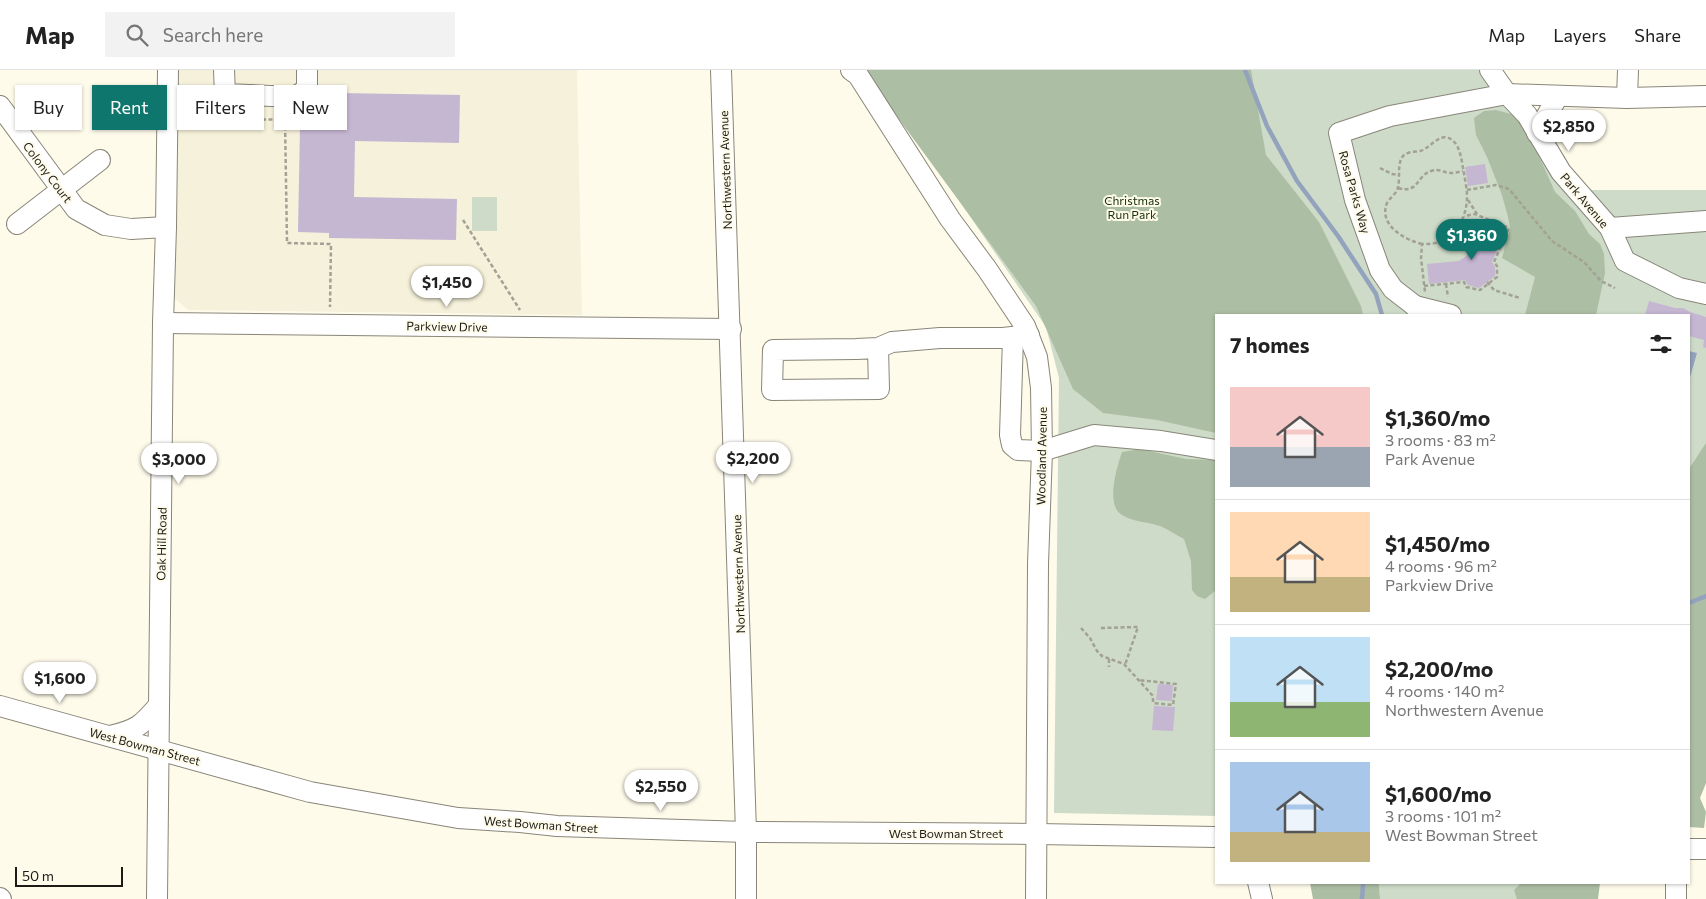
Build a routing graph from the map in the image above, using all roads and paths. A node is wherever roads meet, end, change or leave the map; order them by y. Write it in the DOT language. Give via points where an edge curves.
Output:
graph roads {
  1 [pos="168,70"];
  2 [pos="224,70"];
  3 [pos="308,70"];
  4 [pos="721,70"];
  5 [pos="851,70"];
  6 [pos="1490,70"];
  7 [pos="1628,70"];
  8 [pos="1507,94"];
  9 [pos="1558,96"];
  10 [pos="1706,96"];
  11 [pos="1627,98"];
  12 [pos="0,106"];
  13 [pos="167,119"];
  14 [pos="274,120"];
  15 [pos="167,130"];
  16 [pos="285,130"];
  17 [pos="1537,133"];
  18 [pos="100,160"];
  19 [pos="1380,168"];
  20 [pos="1463,171"];
  21 [pos="1399,175"];
  22 [pos="1398,188"];
  23 [pos="62,190"];
  24 [pos="1467,190"];
  25 [pos="1467,197"];
  26 [pos="1479,214"];
  27 [pos="1463,216"];
  28 [pos="463,220"];
  29 [pos="1706,221"];
  30 [pos="16,224"];
  31 [pos="166,226"];
  32 [pos="1610,228"];
  33 [pos="1422,244"];
  34 [pos="1423,274"];
  35 [pos="1428,274"];
  36 [pos="1488,283"];
  37 [pos="1446,284"];
  38 [pos="1424,286"];
  39 [pos="1615,288"];
  40 [pos="1706,294"];
  41 [pos="1520,298"];
  42 [pos="330,309"];
  43 [pos="1450,309"];
  44 [pos="1420,310"];
  45 [pos="521,311"];
  46 [pos="163,323"];
  47 [pos="731,329"];
  48 [pos="1021,336"];
  49 [pos="878,348"];
  50 [pos="1215,450"];
  51 [pos="1042,452"];
  52 [pos="1081,628"];
  53 [pos="1101,628"];
  54 [pos="1109,659"];
  55 [pos="1125,666"];
  56 [pos="1109,667"];
  57 [pos="1138,680"];
  58 [pos="159,705"];
  59 [pos="0,706"];
  60 [pos="110,736"];
  61 [pos="159,750"];
  62 [pos="746,832"];
  63 [pos="1037,834"];
  64 [pos="1215,837"];
  65 [pos="1690,849"];
  66 [pos="1706,849"];
  67 [pos="1258,884"];
  68 [pos="1676,884"];
  69 [pos="157,899"];
  70 [pos="746,899"];
  71 [pos="1036,899"];
  72 [pos="1262,899"];
  73 [pos="1676,899"];
  1 -- 13 [label="street, Oak Hill Road"];
  2 -- 3 [label="street" via="225,94 296,97 307,89"];
  4 -- 47 [label="street, Northwestern Avenue"];
  5 -- 48 [label="street, Woodland Avenue" via="858,75 950,219 1025,326"];
  6 -- 8 [label="street, Park Avenue"];
  7 -- 11 [label="street"];
  8 -- 9 [label="street"];
  8 -- 17 [label="street, Park Avenue" via="1527,114"];
  8 -- 44 [label="street, Rosa Parks Way" via="1390,116 1339,133 1355,200 1380,270 1393,290"];
  9 -- 11 [label="street"];
  9 -- 17 [label="street"];
  10 -- 11 [label="street"];
  12 -- 23 [label="street, Colony Court"];
  13 -- 14 [label="path"];
  15 -- 31 [label="street, Oak Hill Road"];
  16 -- 42 [label="path" via="287,243 331,244"];
  17 -- 32 [label="street, Park Avenue" via="1561,172"];
  18 -- 23 [label="street"];
  19 -- 21 [label="path"];
  20 -- 21 [label="path" via="1460,151 1456,143 1446,136 1422,151 1407,153 1401,158"];
  20 -- 22 [label="path" via="1432,171 1414,188"];
  20 -- 24 [label="path"];
  21 -- 22 [label="path"];
  22 -- 33 [label="path" via="1386,207 1389,224 1406,239"];
  23 -- 30 [label="street"];
  23 -- 31 [label="street, Colony Court" via="76,209 105,225 131,229"];
  24 -- 25 [label="path"];
  24 -- 39 [label="path" via="1496,185 1509,189 1552,241 1584,262 1601,281"];
  25 -- 26 [label="path"];
  25 -- 27 [label="path"];
  26 -- 27 [label="path"];
  26 -- 36 [label="path" via="1509,228 1494,262 1497,278"];
  27 -- 33 [label="path" via="1447,239 1435,244"];
  28 -- 45 [label="path"];
  29 -- 32 [label="street"];
  31 -- 46 [label="street, Oak Hill Road"];
  32 -- 40 [label="street, Park Avenue" via="1625,261 1679,288"];
  33 -- 34 [label="path"];
  34 -- 35 [label="path"];
  34 -- 38 [label="path"];
  36 -- 37 [label="path" via="1480,290 1466,287 1464,282"];
  36 -- 41 [label="path" via="1494,290"];
  37 -- 38 [label="path"];
  37 -- 43 [label="path"];
  38 -- 44 [label="path"];
  43 -- 44 [label="street"];
  46 -- 47 [label="street, Parkview Drive"];
  46 -- 58 [label="street, Oak Hill Road"];
  47 -- 62 [label="street, Northwestern Avenue"];
  48 -- 49 [label="street" via="892,342"];
  48 -- 51 [label="street, Woodland Avenue" via="1037,357"];
  48 -- 51 [label="street" via="1010,435 1012,445 1018,450"];
  49 -- 49 [label="street" via="773,350 772,390 879,389"];
  50 -- 51 [label="street" via="1094,435"];
  51 -- 63 [label="street, Woodland Avenue" via="1038,564"];
  52 -- 54 [label="path" via="1097,651"];
  53 -- 55 [label="path" via="1138,627"];
  54 -- 55 [label="path"];
  54 -- 56 [label="path"];
  55 -- 57 [label="path"];
  57 -- 57 [label="path" via="1153,696 1153,703 1173,705 1176,684"];
  58 -- 60 [label="street" via="143,724"];
  58 -- 61 [label="street, Oak Hill Road"];
  59 -- 60 [label="street, West Bowman Street"];
  60 -- 61 [label="street, West Bowman Street"];
  61 -- 62 [label="street, West Bowman Street" via="310,792 458,818 557,826"];
  61 -- 69 [label="street, Oak Hill Road"];
  62 -- 63 [label="street, West Bowman Street"];
  62 -- 70 [label="street, Northwestern Avenue"];
  63 -- 64 [label="street, West Bowman Street"];
  63 -- 71 [label="street, Woodland Avenue"];
  65 -- 66 [label="street"];
  67 -- 72 [label="street"];
  68 -- 73 [label="street"];
}
